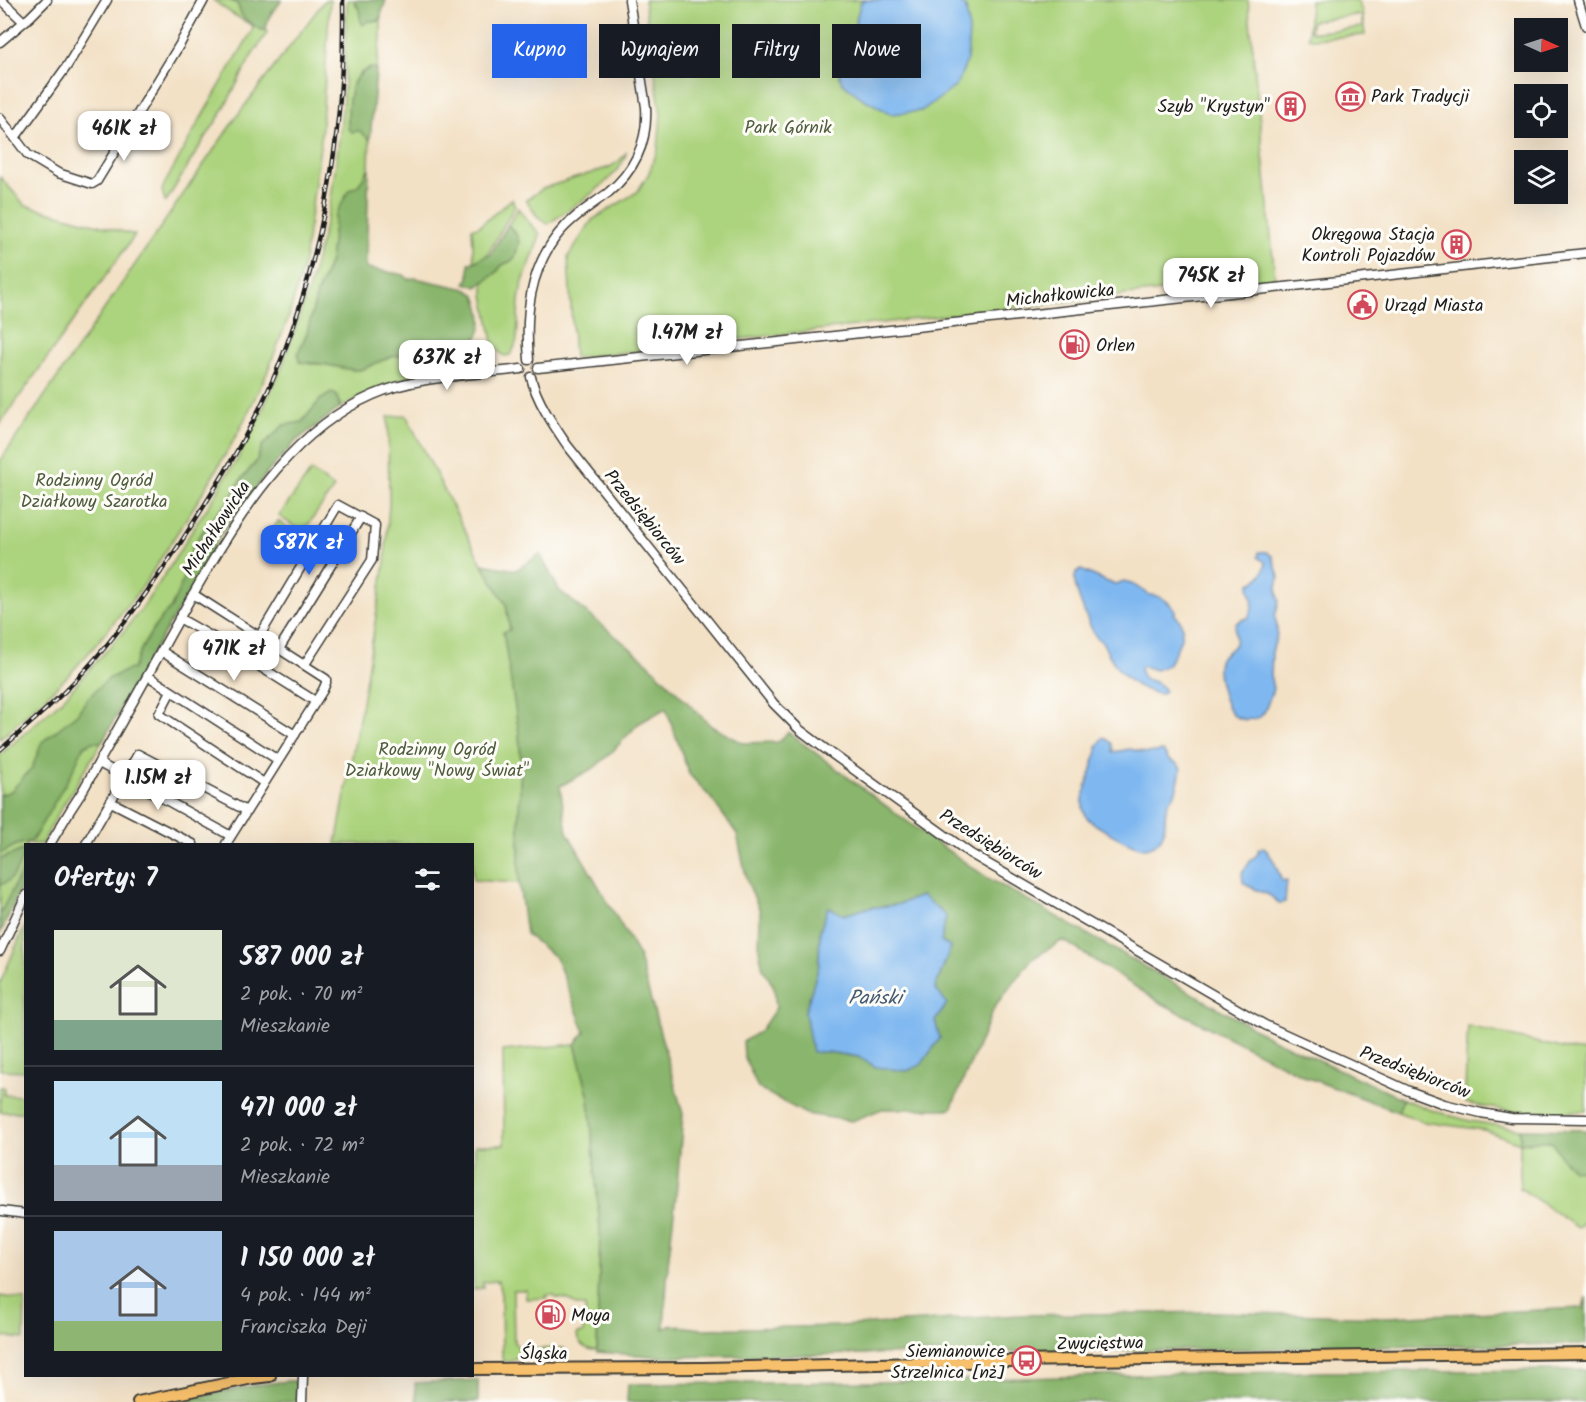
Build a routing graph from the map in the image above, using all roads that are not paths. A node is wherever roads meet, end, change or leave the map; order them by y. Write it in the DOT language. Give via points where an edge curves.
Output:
graph roads {
  1 [pos="1,0"];
  2 [pos="47,0"];
  3 [pos="107,0"];
  4 [pos="204,0"];
  5 [pos="629,0"];
  6 [pos="1581,3"];
  7 [pos="24,22"];
  8 [pos="1586,26"];
  9 [pos="0,42"];
  10 [pos="0,118"];
  11 [pos="15,138"];
  12 [pos="1586,253"];
  13 [pos="529,360"];
  14 [pos="538,368"];
  15 [pos="521,369"];
  16 [pos="531,377"];
  17 [pos="361,517"];
  18 [pos="193,594"];
  19 [pos="179,618"];
  20 [pos="259,637"];
  21 [pos="279,649"];
  22 [pos="161,651"];
  23 [pos="305,664"];
  24 [pos="148,676"];
  25 [pos="171,691"];
  26 [pos="315,702"];
  27 [pos="295,735"];
  28 [pos="278,760"];
  29 [pos="99,763"];
  30 [pos="125,777"];
  31 [pos="264,783"];
  32 [pos="111,802"];
  33 [pos="247,811"];
  34 [pos="231,836"];
  35 [pos="51,843"];
  36 [pos="87,843"];
  37 [pos="191,843"];
  38 [pos="227,843"];
  39 [pos="24,900"];
  40 [pos="0,951"];
  41 [pos="1586,1119"];
  42 [pos="2,1211"];
  43 [pos="24,1214"];
  44 [pos="1586,1353"];
  45 [pos="474,1369"];
  46 [pos="615,1369"];
  47 [pos="262,1377"];
  48 [pos="303,1377"];
  49 [pos="138,1402"];
  50 [pos="302,1402"];
  1 -- 7 [label="street"];
  2 -- 7 [label="street"];
  3 -- 11 [label="street" via="67,66"];
  4 -- 11 [label="street" via="97,181 92,184 58,174 28,155"];
  5 -- 13 [label="street" via="646,106 643,142 623,179 566,225 542,260 529,305"];
  6 -- 8 [label="street"];
  7 -- 9 [label="street"];
  10 -- 11 [label="street"];
  12 -- 14 [label="street, Michałkowicka"];
  13 -- 14 [label="street"];
  13 -- 15 [label="street"];
  14 -- 16 [label="street"];
  15 -- 16 [label="street" via="523,375"];
  15 -- 18 [label="street, Michałkowicka" via="398,386 336,416 295,450 261,488"];
  16 -- 41 [label="street, Przedsiębiorców" via="567,445 774,704 812,739 945,836 1003,874 1265,1025 1409,1091 1496,1116"];
  17 -- 20 [label="street" via="338,505"];
  17 -- 21 [label="street"];
  17 -- 23 [label="street" via="375,525 372,560"];
  18 -- 19 [label="street, Michałkowicka"];
  18 -- 20 [label="street"];
  19 -- 22 [label="street, Michałkowicka"];
  19 -- 26 [label="street"];
  20 -- 21 [label="street"];
  21 -- 23 [label="street"];
  22 -- 24 [label="street, Michałkowicka"];
  22 -- 27 [label="street"];
  23 -- 26 [label="street" via="326,679"];
  24 -- 25 [label="street"];
  24 -- 29 [label="street, Michałkowicka"];
  25 -- 28 [label="street"];
  25 -- 31 [label="street" via="159,714"];
  26 -- 27 [label="street"];
  27 -- 28 [label="street"];
  28 -- 31 [label="street"];
  29 -- 30 [label="street"];
  29 -- 35 [label="street, Michałkowicka"];
  30 -- 32 [label="street"];
  30 -- 33 [label="street" via="138,754"];
  30 -- 34 [label="street"];
  31 -- 33 [label="street"];
  32 -- 36 [label="street"];
  32 -- 37 [label="street"];
  33 -- 34 [label="street"];
  34 -- 38 [label="street"];
  39 -- 40 [label="street"];
  42 -- 43 [label="street"];
  44 -- 46 [label="main road, Zwycięstwa"];
  45 -- 46 [label="main road, Śląska"];
  47 -- 49 [label="main road"];
  48 -- 50 [label="street"];
}
